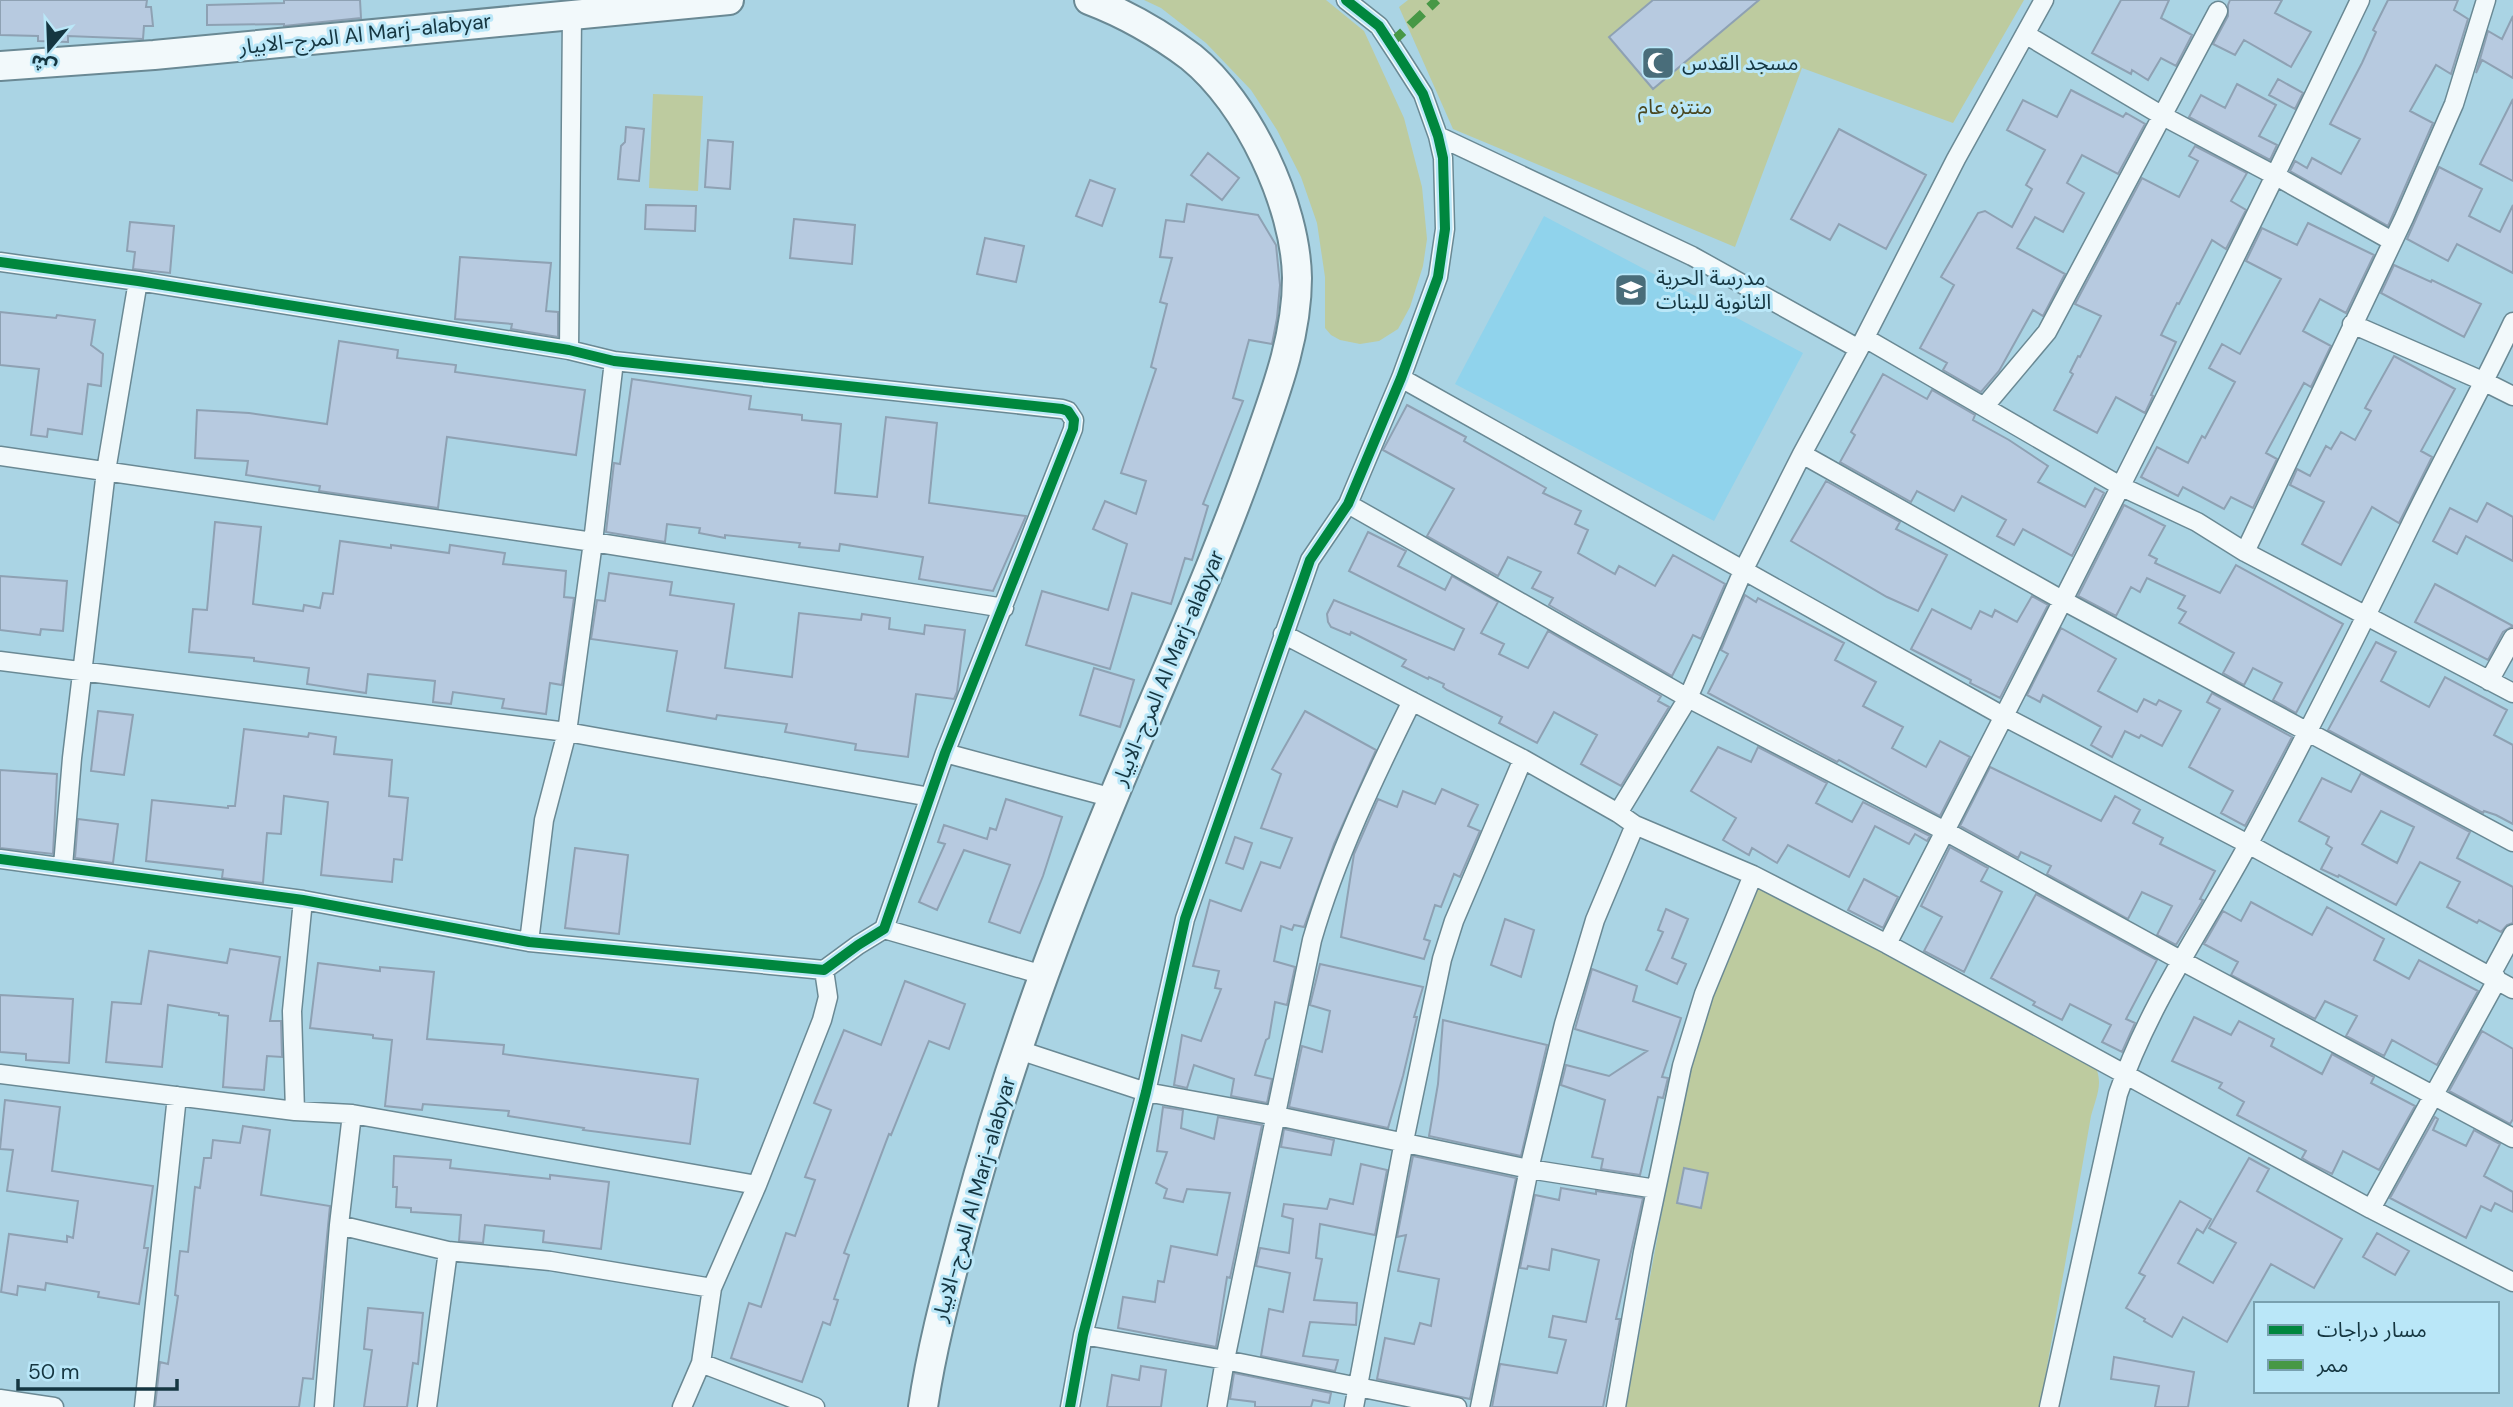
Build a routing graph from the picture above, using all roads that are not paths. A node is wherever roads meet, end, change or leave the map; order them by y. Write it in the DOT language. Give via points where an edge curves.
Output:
graph roads {
  1 [pos="729,0"];
  2 [pos="1088,0"];
  3 [pos="1346,0"];
  4 [pos="2044,0"];
  5 [pos="2360,0"];
  6 [pos="2486,0"];
  7 [pos="2218,11"];
  8 [pos="572,14"];
  9 [pos="2025,34"];
  10 [pos="0,66"];
  11 [pos="2161,116"];
  12 [pos="1438,136"];
  13 [pos="2276,176"];
  14 [pos="2392,241"];
  15 [pos="0,262"];
  16 [pos="138,281"];
  17 [pos="2513,322"];
  18 [pos="2352,324"];
  19 [pos="1862,344"];
  20 [pos="569,350"];
  21 [pos="614,361"];
  22 [pos="1401,378"];
  23 [pos="2485,382"];
  24 [pos="2513,396"];
  25 [pos="1984,407"];
  26 [pos="1802,454"];
  27 [pos="0,456"];
  28 [pos="106,471"];
  29 [pos="2122,487"];
  30 [pos="1348,504"];
  31 [pos="593,542"];
  32 [pos="2245,552"];
  33 [pos="1743,571"];
  34 [pos="2062,600"];
  35 [pos="1004,608"];
  36 [pos="2367,615"];
  37 [pos="1283,634"];
  38 [pos="2513,638"];
  39 [pos="0,661"];
  40 [pos="82,670"];
  41 [pos="2489,681"];
  42 [pos="2513,693"];
  43 [pos="1688,698"];
  44 [pos="1412,701"];
  45 [pos="2003,716"];
  46 [pos="567,732"];
  47 [pos="2307,733"];
  48 [pos="945,753"];
  49 [pos="1523,759"];
  50 [pos="930,797"];
  51 [pos="1113,798"];
  52 [pos="1618,813"];
  53 [pos="1635,825"];
  54 [pos="1945,831"];
  55 [pos="2513,842"];
  56 [pos="2249,844"];
  57 [pos="0,859"];
  58 [pos="63,866"];
  59 [pos="1754,875"];
  60 [pos="303,900"];
  61 [pos="884,929"];
  62 [pos="2513,934"];
  63 [pos="529,942"];
  64 [pos="1887,944"];
  65 [pos="2180,960"];
  66 [pos="824,970"];
  67 [pos="1043,975"];
  68 [pos="2505,984"];
  69 [pos="1016,1049"];
  70 [pos="0,1074"];
  71 [pos="2124,1074"];
  72 [pos="1146,1093"];
  73 [pos="2433,1093"];
  74 [pos="177,1096"];
  75 [pos="295,1111"];
  76 [pos="352,1114"];
  77 [pos="1277,1116"];
  78 [pos="2513,1138"];
  79 [pos="1404,1142"];
  80 [pos="1529,1169"];
  81 [pos="757,1185"];
  82 [pos="1656,1189"];
  83 [pos="2371,1209"];
  84 [pos="339,1225"];
  85 [pos="448,1251"];
  86 [pos="2513,1282"];
  87 [pos="712,1288"];
  88 [pos="1083,1335"];
  89 [pos="1225,1360"];
  90 [pos="701,1363"];
  91 [pos="1358,1386"];
  92 [pos="0,1399"];
  93 [pos="54,1407"];
  94 [pos="144,1407"];
  95 [pos="324,1407"];
  96 [pos="427,1407"];
  97 [pos="682,1407"];
  98 [pos="815,1407"];
  99 [pos="923,1407"];
  100 [pos="1070,1407"];
  101 [pos="1217,1407"];
  102 [pos="1354,1407"];
  103 [pos="1457,1407"];
  104 [pos="1480,1407"];
  105 [pos="1616,1407"];
  106 [pos="2049,1407"];
  1 -- 8 [label="main road, المرج-الابيار Al Marj-alabyar"];
  2 -- 51 [label="main road, المرج-الابيار Al Marj-alabyar" via="1132,18 1193,59 1216,82 1273,176 1297,279 1293,328 1280,378 1235,507"];
  3 -- 12 [label="street" via="1379,26 1423,94"];
  4 -- 9 [label="street"];
  5 -- 13 [label="street"];
  6 -- 14 [label="street" via="2455,104"];
  7 -- 11 [label="street"];
  8 -- 10 [label="main road, المرج-الابيار Al Marj-alabyar"];
  8 -- 20 [label="street"];
  9 -- 11 [label="street"];
  9 -- 19 [label="street"];
  11 -- 13 [label="street"];
  11 -- 25 [label="street" via="2047,332"];
  12 -- 19 [label="street" via="1692,256"];
  12 -- 22 [label="street" via="1445,229 1438,277"];
  13 -- 14 [label="street"];
  13 -- 29 [label="street"];
  14 -- 18 [label="street"];
  15 -- 16 [label="street"];
  16 -- 20 [label="street"];
  16 -- 28 [label="street"];
  17 -- 23 [label="street"];
  18 -- 23 [label="street"];
  18 -- 32 [label="street"];
  19 -- 25 [label="street"];
  19 -- 26 [label="street"];
  20 -- 21 [label="street"];
  21 -- 31 [label="street"];
  21 -- 35 [label="street" via="1068,411 1073,429"];
  22 -- 30 [label="street"];
  22 -- 33 [label="street"];
  23 -- 24 [label="street"];
  23 -- 36 [label="street"];
  25 -- 29 [label="street"];
  26 -- 33 [label="street"];
  26 -- 34 [label="street"];
  27 -- 28 [label="street"];
  28 -- 31 [label="street"];
  28 -- 40 [label="street"];
  29 -- 32 [label="street" via="2197,522"];
  29 -- 34 [label="street"];
  30 -- 37 [label="street" via="1310,560"];
  30 -- 43 [label="street"];
  31 -- 35 [label="street"];
  31 -- 46 [label="street"];
  32 -- 36 [label="street"];
  33 -- 43 [label="street"];
  33 -- 45 [label="street"];
  34 -- 45 [label="street"];
  34 -- 47 [label="street"];
  35 -- 48 [label="street"];
  36 -- 41 [label="street"];
  36 -- 47 [label="street"];
  37 -- 44 [label="street"];
  37 -- 72 [label="street" via="1185,919"];
  38 -- 41 [label="street"];
  39 -- 40 [label="street"];
  40 -- 46 [label="street"];
  40 -- 58 [label="street"];
  41 -- 42 [label="street"];
  43 -- 52 [label="street"];
  43 -- 54 [label="street"];
  44 -- 49 [label="street"];
  44 -- 77 [label="street" via="1371,784 1318,920"];
  45 -- 54 [label="street"];
  45 -- 56 [label="street"];
  46 -- 50 [label="street"];
  46 -- 63 [label="street" via="544,820"];
  47 -- 55 [label="street"];
  47 -- 56 [label="street"];
  48 -- 50 [label="street"];
  48 -- 51 [label="street"];
  49 -- 52 [label="street"];
  49 -- 79 [label="street" via="1442,959"];
  50 -- 61 [label="street"];
  51 -- 67 [label="main road, المرج-الابيار Al Marj-alabyar"];
  52 -- 53 [label="street"];
  53 -- 59 [label="street"];
  53 -- 80 [label="street" via="1595,919"];
  54 -- 64 [label="street"];
  54 -- 65 [label="street"];
  56 -- 65 [label="street"];
  56 -- 68 [label="street"];
  57 -- 58 [label="street"];
  58 -- 60 [label="street"];
  59 -- 64 [label="street"];
  59 -- 82 [label="street" via="1703,994 1682,1066"];
  60 -- 63 [label="street"];
  60 -- 75 [label="street" via="292,1012"];
  61 -- 66 [label="street"];
  61 -- 67 [label="street"];
  62 -- 68 [label="street" via="2493,971"];
  63 -- 66 [label="street"];
  64 -- 71 [label="street"];
  65 -- 71 [label="street"];
  65 -- 73 [label="street"];
  66 -- 81 [label="street" via="828,997 822,1020"];
  67 -- 69 [label="main road, المرج-الابيار Al Marj-alabyar"];
  68 -- 73 [label="street"];
  69 -- 72 [label="street"];
  69 -- 99 [label="main road, المرج-الابيار Al Marj-alabyar" via="957,1254"];
  70 -- 74 [label="street"];
  71 -- 83 [label="street"];
  71 -- 106 [label="street"];
  72 -- 77 [label="street"];
  72 -- 88 [label="street"];
  73 -- 78 [label="street"];
  73 -- 83 [label="street"];
  74 -- 75 [label="street"];
  74 -- 94 [label="street"];
  75 -- 76 [label="street"];
  76 -- 81 [label="street"];
  76 -- 84 [label="street"];
  77 -- 79 [label="street"];
  77 -- 89 [label="street"];
  79 -- 80 [label="street"];
  79 -- 91 [label="street"];
  80 -- 82 [label="street"];
  80 -- 104 [label="street"];
  81 -- 87 [label="street"];
  82 -- 105 [label="street"];
  83 -- 86 [label="street"];
  84 -- 85 [label="street"];
  84 -- 95 [label="street"];
  85 -- 87 [label="street" via="550,1261"];
  85 -- 96 [label="street"];
  87 -- 90 [label="street"];
  88 -- 89 [label="street"];
  88 -- 100 [label="street"];
  89 -- 91 [label="street"];
  89 -- 101 [label="street"];
  90 -- 97 [label="street"];
  90 -- 98 [label="street"];
  91 -- 102 [label="street"];
  91 -- 103 [label="street"];
  92 -- 93 [label="street"];
}
